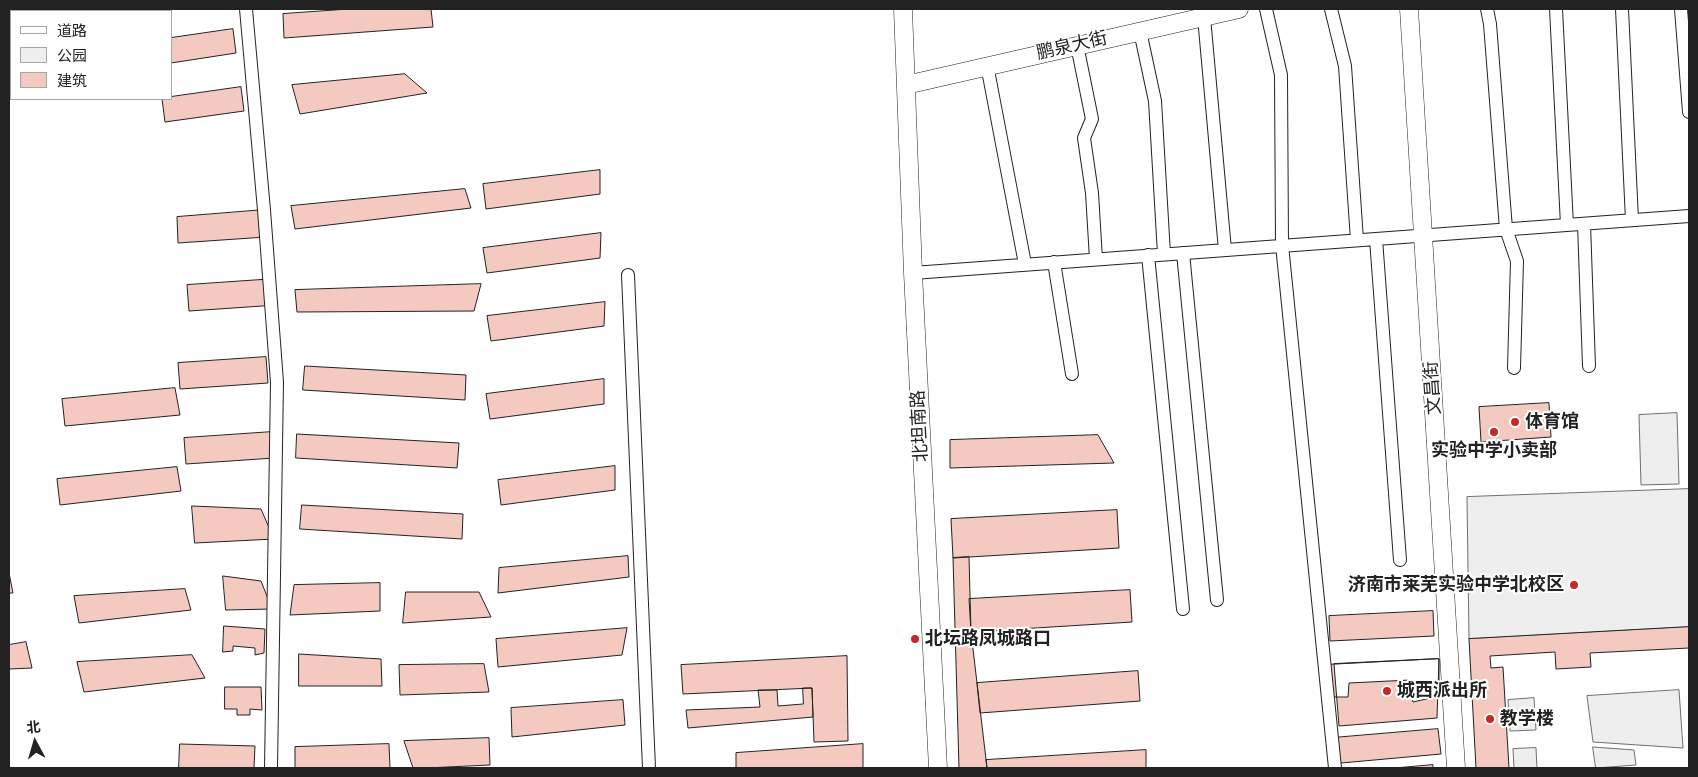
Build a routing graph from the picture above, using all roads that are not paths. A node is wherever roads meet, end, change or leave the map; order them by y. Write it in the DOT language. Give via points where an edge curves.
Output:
graph roads {
  1 [pos="246,9"];
  2 [pos="903,9"];
  3 [pos="1239,9"];
  4 [pos="1266,9"];
  5 [pos="1331,9"];
  6 [pos="1409,9"];
  7 [pos="1487,9"];
  8 [pos="1556,9"];
  9 [pos="1622,9"];
  10 [pos="1681,9"];
  11 [pos="1204,16"];
  12 [pos="1140,31"];
  13 [pos="1077,45"];
  14 [pos="987,65"];
  15 [pos="906,85"];
  16 [pos="1689,112"];
  17 [pos="1689,216"];
  18 [pos="1632,220"];
  19 [pos="1584,224"];
  20 [pos="1567,225"];
  21 [pos="1506,229"];
  22 [pos="1376,238"];
  23 [pos="1357,240"];
  24 [pos="1282,245"];
  25 [pos="1225,250"];
  26 [pos="1183,253"];
  27 [pos="1164,254"];
  28 [pos="1148,255"];
  29 [pos="1096,259"];
  30 [pos="1054,262"];
  31 [pos="1025,264"];
  32 [pos="913,273"];
  33 [pos="628,275"];
  34 [pos="1589,366"];
  35 [pos="1514,368"];
  36 [pos="1072,374"];
  37 [pos="1400,560"];
  38 [pos="1217,600"];
  39 [pos="1183,609"];
  40 [pos="271,768"];
  41 [pos="649,768"];
  42 [pos="938,768"];
  43 [pos="1335,768"];
  44 [pos="1456,768"];
  1 -- 40 [label="street" via="277,382"];
  2 -- 15 [label="main road, 北坦南路"];
  3 -- 11 [label="main road, 鹏泉大街"];
  4 -- 24 [label="street" via="1281,75"];
  5 -- 23 [label="street" via="1345,66"];
  6 -- 44 [label="main road, 文昌街"];
  7 -- 21 [label="street"];
  8 -- 20 [label="street"];
  9 -- 18 [label="street"];
  10 -- 16 [label="street"];
  11 -- 12 [label="main road, 鹏泉大街"];
  11 -- 25 [label="street"];
  12 -- 13 [label="main road, 鹏泉大街"];
  12 -- 27 [label="street" via="1155,101"];
  13 -- 14 [label="main road, 鹏泉大街"];
  13 -- 29 [label="street" via="1092,119 1084,138 1092,193"];
  14 -- 15 [label="main road, 鹏泉大街"];
  14 -- 31 [label="street"];
  15 -- 32 [label="main road, 北坦南路"];
  17 -- 18 [label="street"];
  18 -- 19 [label="street"];
  19 -- 20 [label="street"];
  19 -- 34 [label="street"];
  20 -- 21 [label="street"];
  21 -- 22 [label="street"];
  21 -- 35 [label="street" via="1517,261"];
  22 -- 23 [label="street"];
  22 -- 37 [label="street"];
  23 -- 24 [label="street"];
  24 -- 25 [label="street"];
  24 -- 43 [label="street"];
  25 -- 26 [label="street"];
  26 -- 27 [label="street"];
  26 -- 38 [label="street"];
  27 -- 28 [label="street"];
  28 -- 29 [label="street"];
  28 -- 39 [label="street"];
  29 -- 30 [label="street"];
  30 -- 31 [label="street"];
  30 -- 36 [label="street"];
  31 -- 32 [label="street"];
  32 -- 42 [label="main road, 北坦南路"];
  33 -- 41 [label="street"];
}
